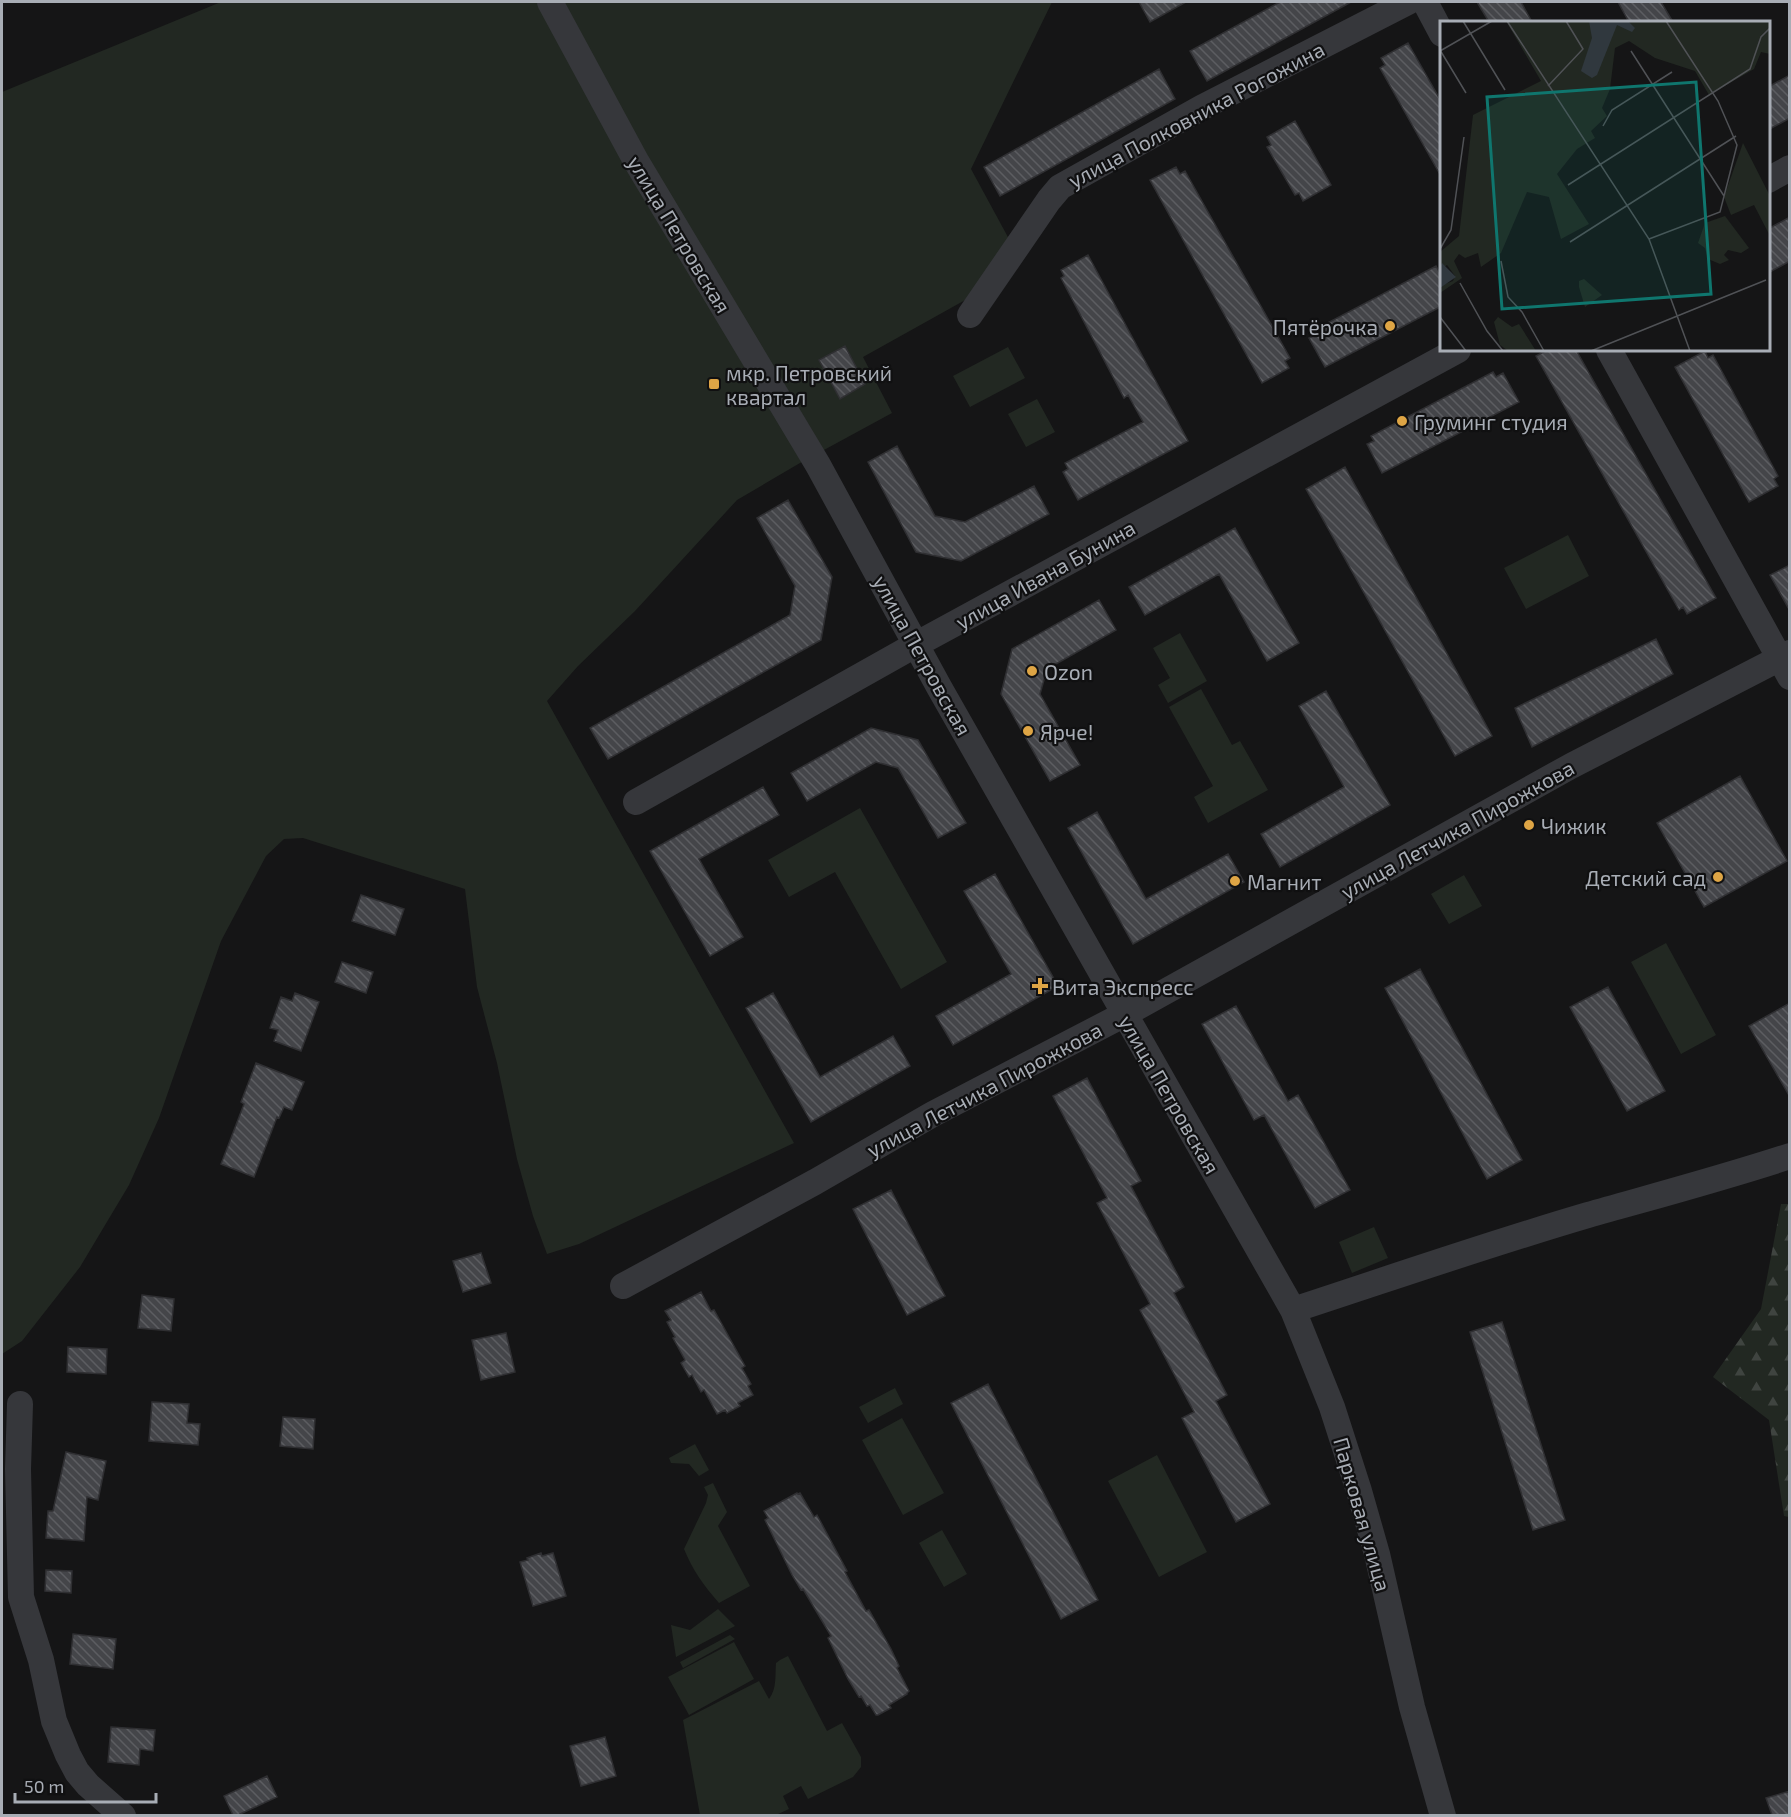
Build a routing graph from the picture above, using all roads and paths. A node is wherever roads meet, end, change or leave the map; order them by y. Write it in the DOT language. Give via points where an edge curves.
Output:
graph roads {
  1 [pos="550,2"];
  2 [pos="1407,2"];
  3 [pos="1425,2"];
  4 [pos="1440,29"];
  5 [pos="1790,168"];
  6 [pos="1770,179"];
  7 [pos="970,315"];
  8 [pos="1456,351"];
  9 [pos="1610,351"];
  10 [pos="917,644"];
  11 [pos="1786,663"];
  12 [pos="636,802"];
  13 [pos="1125,1014"];
  14 [pos="1790,1156"];
  15 [pos="622,1287"];
  16 [pos="1293,1310"];
  17 [pos="20,1404"];
  18 [pos="123,1815"];
  19 [pos="1443,1815"];
  1 -- 10 [label="street, улица Петровская" via="636,161 818,465"];
  2 -- 7 [label="street, улица Полковника Рогожина" via="1060,187"];
  3 -- 4 [label="street"];
  5 -- 6 [label="street"];
  8 -- 10 [label="street, улица Ивана Бунина"];
  9 -- 11 [label="street"];
  10 -- 12 [label="street, улица Ивана Бунина"];
  10 -- 13 [label="street, улица Петровская"];
  11 -- 13 [label="street, улица Летчика Пирожкова" via="1571,766"];
  13 -- 15 [label="street, улица Летчика Пирожкова" via="933,1114"];
  13 -- 16 [label="street, улица Петровская"];
  14 -- 16 [label="street" via="1438,1261"];
  16 -- 19 [label="street, Парковая улица" via="1332,1407 1359,1491"];
  17 -- 18 [label="street" via="21,1597 41,1660 54,1721 68,1755 88,1785"];
}
